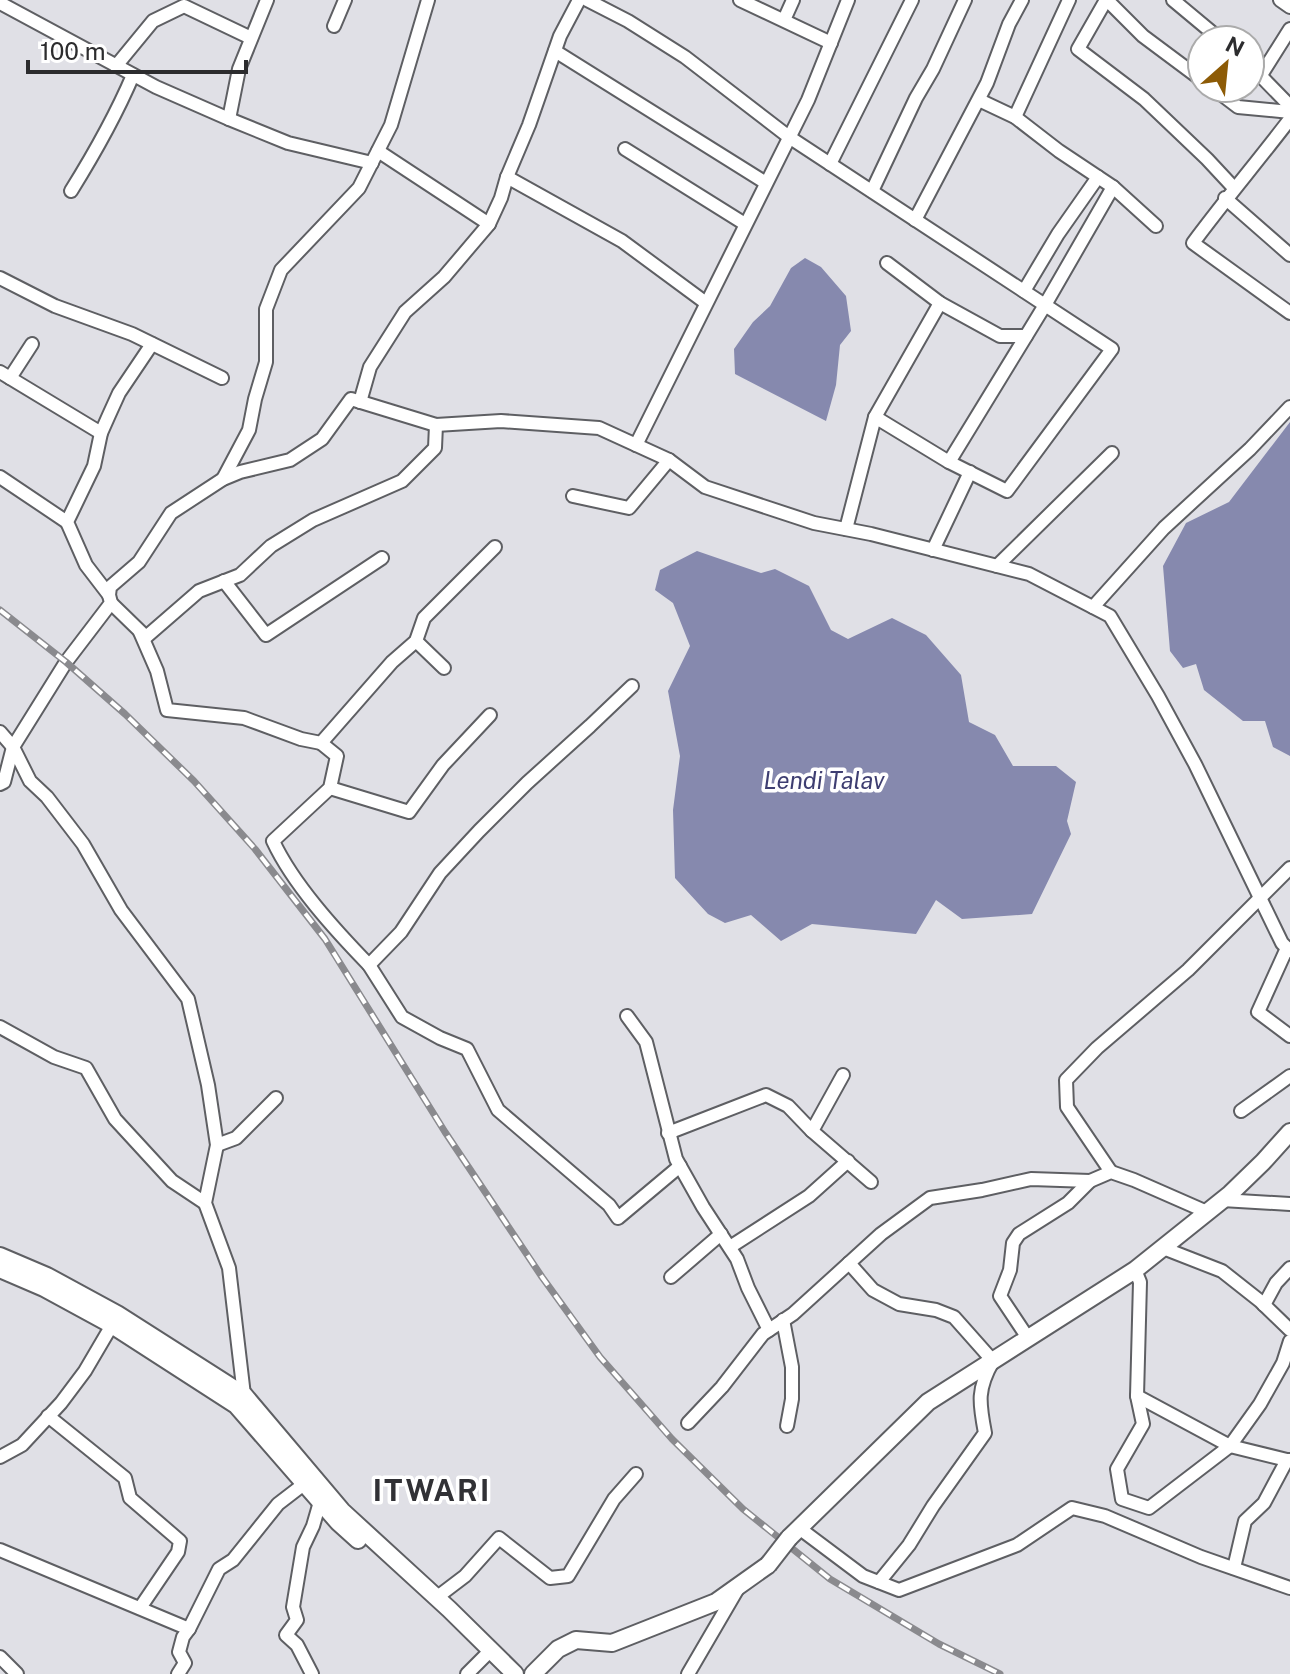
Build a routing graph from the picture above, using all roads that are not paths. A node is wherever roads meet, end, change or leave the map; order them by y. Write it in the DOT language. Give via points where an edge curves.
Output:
graph roads {
  1 [pos="267,0"];
  2 [pos="345,0"];
  3 [pos="428,0"];
  4 [pos="579,0"];
  5 [pos="587,0"];
  6 [pos="740,0"];
  7 [pos="793,0"];
  8 [pos="848,0"];
  9 [pos="912,0"];
  10 [pos="965,0"];
  11 [pos="1022,0"];
  12 [pos="1069,0"];
  13 [pos="1107,0"];
  14 [pos="1173,0"];
  15 [pos="1280,0"];
  16 [pos="0,3"];
  17 [pos="1290,7"];
  18 [pos="784,20"];
  19 [pos="1202,24"];
  20 [pos="334,26"];
  21 [pos="1290,29"];
  22 [pos="251,38"];
  23 [pos="831,43"];
  24 [pos="555,51"];
  25 [pos="116,66"];
  26 [pos="1266,67"];
  27 [pos="1186,68"];
  28 [pos="133,75"];
  29 [pos="1266,81"];
  30 [pos="979,100"];
  31 [pos="1234,104"];
  32 [pos="1290,109"];
  33 [pos="1015,117"];
  34 [pos="229,119"];
  35 [pos="1290,119"];
  36 [pos="789,137"];
  37 [pos="625,149"];
  38 [pos="375,157"];
  39 [pos="830,164"];
  40 [pos="507,177"];
  41 [pos="1098,177"];
  42 [pos="766,183"];
  43 [pos="1113,187"];
  44 [pos="71,191"];
  45 [pos="872,191"];
  46 [pos="1230,193"];
  47 [pos="915,220"];
  48 [pos="489,224"];
  49 [pos="745,224"];
  50 [pos="1156,226"];
  51 [pos="1290,255"];
  52 [pos="887,263"];
  53 [pos="0,278"];
  54 [pos="1024,291"];
  55 [pos="706,303"];
  56 [pos="940,303"];
  57 [pos="1045,305"];
  58 [pos="1290,313"];
  59 [pos="1026,336"];
  60 [pos="32,344"];
  61 [pos="152,344"];
  62 [pos="5,375"];
  63 [pos="222,378"];
  64 [pos="360,402"];
  65 [pos="1290,407"];
  66 [pos="875,417"];
  67 [pos="436,425"];
  68 [pos="101,433"];
  69 [pos="636,445"];
  70 [pos="1112,453"];
  71 [pos="669,460"];
  72 [pos="949,462"];
  73 [pos="970,472"];
  74 [pos="0,477"];
  75 [pos="223,479"];
  76 [pos="573,496"];
  77 [pos="67,522"];
  78 [pos="846,529"];
  79 [pos="495,547"];
  80 [pos="933,550"];
  81 [pos="382,558"];
  82 [pos="997,566"];
  83 [pos="224,581"];
  84 [pos="110,599"];
  85 [pos="1093,607"];
  86 [pos="140,632"];
  87 [pos="416,641"];
  88 [pos="444,668"];
  89 [pos="632,686"];
  90 [pos="490,715"];
  91 [pos="0,732"];
  92 [pos="321,743"];
  93 [pos="13,747"];
  94 [pos="0,784"];
  95 [pos="330,788"];
  96 [pos="1290,868"];
  97 [pos="1260,896"];
  98 [pos="1288,950"];
  99 [pos="369,965"];
  100 [pos="627,1016"];
  101 [pos="0,1027"];
  102 [pos="1290,1036"];
  103 [pos="843,1075"];
  104 [pos="1290,1076"];
  105 [pos="276,1098"];
  106 [pos="1241,1111"];
  107 [pos="812,1131"];
  108 [pos="1290,1132"];
  109 [pos="668,1133"];
  110 [pos="217,1145"];
  111 [pos="848,1161"];
  112 [pos="680,1166"];
  113 [pos="1111,1172"];
  114 [pos="1090,1181"];
  115 [pos="871,1182"];
  116 [pos="1222,1200"];
  117 [pos="205,1203"];
  118 [pos="1290,1204"];
  119 [pos="1207,1212"];
  120 [pos="721,1234"];
  121 [pos="730,1247"];
  122 [pos="1163,1248"];
  123 [pos="0,1256"];
  124 [pos="849,1263"];
  125 [pos="1290,1268"];
  126 [pos="0,1269"];
  127 [pos="1135,1270"];
  128 [pos="671,1277"];
  129 [pos="1264,1305"];
  130 [pos="114,1320"];
  131 [pos="783,1320"];
  132 [pos="769,1330"];
  133 [pos="1290,1330"];
  134 [pos="1028,1338"];
  135 [pos="1290,1341"];
  136 [pos="993,1361"];
  137 [pos="1137,1396"];
  138 [pos="240,1400"];
  139 [pos="48,1416"];
  140 [pos="688,1423"];
  141 [pos="787,1426"];
  142 [pos="1230,1446"];
  143 [pos="0,1457"];
  144 [pos="1289,1460"];
  145 [pos="636,1474"];
  146 [pos="304,1484"];
  147 [pos="323,1497"];
  148 [pos="794,1533"];
  149 [pos="0,1550"];
  150 [pos="1234,1568"];
  151 [pos="879,1582"];
  152 [pos="741,1584"];
  153 [pos="1290,1588"];
  154 [pos="432,1601"];
  155 [pos="140,1608"];
  156 [pos="189,1629"];
  157 [pos="488,1653"];
  158 [pos="0,1657"];
  159 [pos="690,1673"];
  160 [pos="17,1674"];
  161 [pos="178,1674"];
  162 [pos="312,1674"];
  163 [pos="467,1674"];
  164 [pos="503,1674"];
  165 [pos="515,1674"];
  166 [pos="533,1674"];
  1 -- 22 [label="street"];
  2 -- 20 [label="street"];
  3 -- 38 [label="street" via="391,125"];
  4 -- 24 [label="street"];
  5 -- 36 [label="street" via="685,57"];
  6 -- 18 [label="street"];
  7 -- 18 [label="street"];
  8 -- 23 [label="street"];
  9 -- 39 [label="street"];
  10 -- 45 [label="street"];
  11 -- 30 [label="street"];
  12 -- 33 [label="street"];
  13 -- 27 [label="street"];
  13 -- 46 [label="street" via="1078,49 1144,99 1207,159"];
  14 -- 19 [label="street"];
  15 -- 17 [label="street"];
  16 -- 25 [label="street"];
  18 -- 23 [label="street"];
  21 -- 26 [label="street"];
  22 -- 25 [label="street" via="184,6 153,21"];
  22 -- 34 [label="street"];
  23 -- 36 [label="street"];
  24 -- 40 [label="street"];
  24 -- 42 [label="street"];
  25 -- 28 [label="street"];
  28 -- 34 [label="street"];
  28 -- 44 [label="street"];
  29 -- 32 [label="street"];
  30 -- 33 [label="street"];
  30 -- 47 [label="street"];
  31 -- 32 [label="street"];
  33 -- 41 [label="street"];
  34 -- 38 [label="street" via="288,143"];
  35 -- 46 [label="street"];
  36 -- 39 [label="street"];
  36 -- 42 [label="street"];
  37 -- 49 [label="street"];
  38 -- 48 [label="street"];
  38 -- 75 [label="street" via="359,188 281,270 266,309 266,362 249,430"];
  39 -- 45 [label="street"];
  40 -- 48 [label="street"];
  40 -- 55 [label="street" via="622,241"];
  41 -- 43 [label="street"];
  41 -- 54 [label="street"];
  42 -- 49 [label="street"];
  43 -- 50 [label="street"];
  43 -- 57 [label="street"];
  45 -- 47 [label="street"];
  46 -- 51 [label="street"];
  46 -- 58 [label="street" via="1193,243"];
  47 -- 54 [label="street"];
  48 -- 64 [label="street" via="444,277 405,312 370,367"];
  49 -- 55 [label="street"];
  52 -- 56 [label="street"];
  53 -- 61 [label="street"];
  54 -- 57 [label="street"];
  55 -- 69 [label="street"];
  56 -- 59 [label="street" via="1000,336"];
  56 -- 66 [label="street"];
  57 -- 59 [label="street"];
  57 -- 73 [label="street" via="1112,349 1007,491"];
  59 -- 72 [label="street"];
  60 -- 62 [label="street"];
  61 -- 63 [label="street"];
  61 -- 68 [label="street" via="119,393"];
  62 -- 68 [label="street"];
  64 -- 67 [label="street"];
  64 -- 75 [label="street" via="351,399 322,439 290,460"];
  65 -- 85 [label="street" via="1164,528"];
  66 -- 72 [label="street"];
  66 -- 78 [label="street"];
  67 -- 69 [label="street" via="501,421 599,428"];
  67 -- 83 [label="street" via="435,448 402,481 313,520 271,546 240,575"];
  68 -- 77 [label="street" via="94,466"];
  69 -- 71 [label="street"];
  70 -- 82 [label="street"];
  71 -- 76 [label="street" via="629,508"];
  71 -- 78 [label="street" via="705,487"];
  72 -- 73 [label="street"];
  73 -- 80 [label="street"];
  74 -- 77 [label="street"];
  75 -- 84 [label="street" via="171,513 139,562 110,587"];
  77 -- 84 [label="street" via="86,565"];
  78 -- 80 [label="street"];
  79 -- 87 [label="street" via="424,618"];
  80 -- 82 [label="street"];
  81 -- 83 [label="street" via="266,635"];
  82 -- 85 [label="street" via="1029,574"];
  83 -- 86 [label="street" via="199,591 146,637"];
  84 -- 86 [label="street"];
  84 -- 93 [label="street"];
  85 -- 97 [label="street" via="1110,616 1158,696"];
  86 -- 92 [label="street" via="167,710 244,718"];
  87 -- 88 [label="street"];
  87 -- 92 [label="street"];
  89 -- 99 [label="street" via="479,831"];
  90 -- 95 [label="street" via="443,765 409,812"];
  91 -- 93 [label="street"];
  92 -- 95 [label="street" via="337,756"];
  93 -- 94 [label="street"];
  93 -- 110 [label="street" via="30,781 83,844 121,910 188,999"];
  95 -- 99 [label="street" via="273,841 333,927"];
  96 -- 97 [label="street"];
  97 -- 98 [label="street"];
  97 -- 113 [label="street" via="1188,970 1066,1080 1067,1107"];
  98 -- 102 [label="street" via="1258,1012"];
  99 -- 112 [label="street" via="402,1017 467,1049 498,1110 618,1218"];
  100 -- 109 [label="street" via="646,1042"];
  101 -- 117 [label="street" via="86,1068 115,1119 172,1181"];
  103 -- 107 [label="street"];
  104 -- 106 [label="street"];
  105 -- 110 [label="street" via="236,1138"];
  107 -- 109 [label="street" via="788,1106 766,1095"];
  107 -- 111 [label="street"];
  108 -- 116 [label="street"];
  109 -- 112 [label="street"];
  110 -- 117 [label="street"];
  111 -- 115 [label="street"];
  111 -- 121 [label="street" via="809,1196"];
  112 -- 120 [label="street"];
  113 -- 114 [label="street"];
  113 -- 119 [label="street"];
  114 -- 124 [label="street" via="1031,1179 930,1198"];
  114 -- 134 [label="street" via="1013,1243 1000,1296"];
  116 -- 118 [label="street"];
  116 -- 119 [label="street"];
  117 -- 138 [label="street" via="229,1268"];
  119 -- 122 [label="street"];
  120 -- 121 [label="street"];
  120 -- 128 [label="street"];
  121 -- 132 [label="street"];
  122 -- 127 [label="street"];
  122 -- 129 [label="street" via="1222,1271"];
  123 -- 130 [label="street" via="47,1276"];
  124 -- 131 [label="street"];
  124 -- 136 [label="street" via="873,1290 899,1304 954,1317"];
  125 -- 129 [label="street"];
  126 -- 130 [label="street"];
  127 -- 134 [label="street"];
  127 -- 137 [label="street" via="1140,1282"];
  129 -- 133 [label="street"];
  130 -- 138 [label="street"];
  130 -- 139 [label="street" via="85,1371"];
  131 -- 132 [label="street"];
  131 -- 141 [label="street" via="792,1367"];
  132 -- 140 [label="street"];
  134 -- 136 [label="street"];
  135 -- 142 [label="street" via="1260,1404"];
  136 -- 148 [label="street" via="928,1402"];
  136 -- 151 [label="street" via="983,1378 980,1402 985,1433"];
  137 -- 142 [label="street"];
  137 -- 142 [label="street" via="1143,1424 1117,1469 1122,1499 1149,1508"];
  138 -- 146 [label="street"];
  138 -- 147 [label="street"];
  139 -- 143 [label="street" via="22,1445"];
  139 -- 155 [label="street" via="125,1478 130,1498 180,1541"];
  142 -- 144 [label="street"];
  144 -- 150 [label="street" via="1264,1503 1245,1521"];
  145 -- 154 [label="street" via="614,1499 568,1576 550,1578 499,1538 465,1576"];
  146 -- 147 [label="street"];
  146 -- 156 [label="street" via="278,1504 233,1560 219,1569"];
  147 -- 154 [label="street" via="338,1522"];
  147 -- 162 [label="street" via="303,1547 293,1607 297,1620 286,1635"];
  148 -- 151 [label="street"];
  148 -- 152 [label="street, bridge" via="768,1565"];
  149 -- 155 [label="street"];
  150 -- 151 [label="street" via="1072,1508 1017,1545 924,1582 899,1590"];
  150 -- 153 [label="street"];
  152 -- 159 [label="street"];
  152 -- 166 [label="street" via="716,1602 612,1643 576,1640 558,1649"];
  154 -- 157 [label="street"];
  155 -- 156 [label="street"];
  156 -- 161 [label="street" via="179,1652 185,1663"];
  157 -- 163 [label="street"];
  157 -- 164 [label="street"];
  157 -- 165 [label="street"];
  158 -- 160 [label="street"];
}
